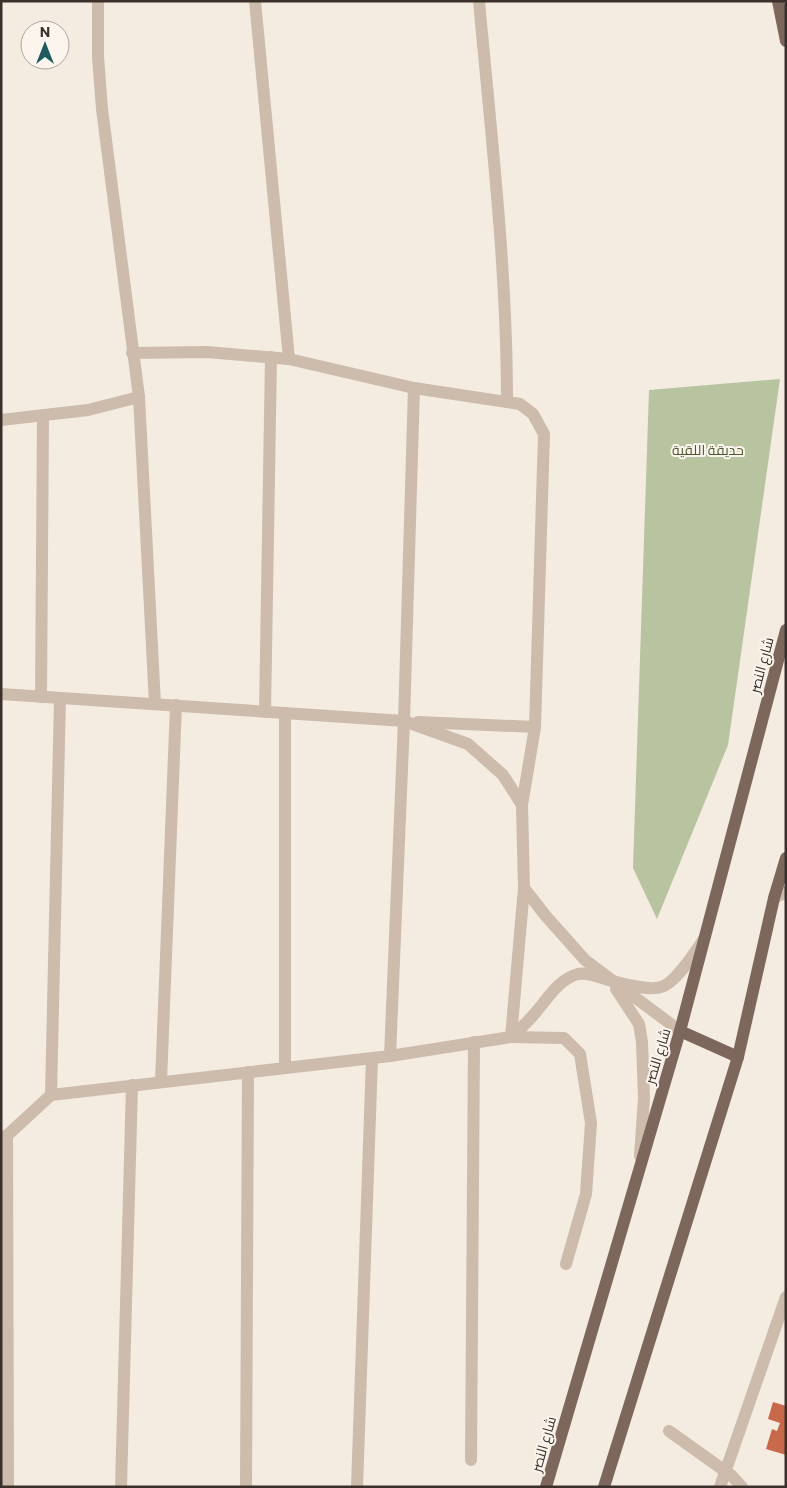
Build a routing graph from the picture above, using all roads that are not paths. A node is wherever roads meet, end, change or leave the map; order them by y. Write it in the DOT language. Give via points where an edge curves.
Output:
graph roads {
  1 [pos="98,1"];
  2 [pos="255,1"];
  3 [pos="478,1"];
  4 [pos="778,1"];
  5 [pos="786,42"];
  6 [pos="132,352"];
  7 [pos="271,357"];
  8 [pos="289,359"];
  9 [pos="414,388"];
  10 [pos="139,397"];
  11 [pos="507,402"];
  12 [pos="43,416"];
  13 [pos="1,420"];
  14 [pos="786,630"];
  15 [pos="1,694"];
  16 [pos="41,697"];
  17 [pos="60,698"];
  18 [pos="155,704"];
  19 [pos="176,705"];
  20 [pos="265,712"];
  21 [pos="285,713"];
  22 [pos="404,721"];
  23 [pos="536,727"];
  24 [pos="522,805"];
  25 [pos="786,858"];
  26 [pos="524,888"];
  27 [pos="780,895"];
  28 [pos="704,939"];
  29 [pos="611,980"];
  30 [pos="680,1031"];
  31 [pos="511,1037"];
  32 [pos="474,1042"];
  33 [pos="390,1056"];
  34 [pos="738,1057"];
  35 [pos="372,1058"];
  36 [pos="285,1068"];
  37 [pos="248,1072"];
  38 [pos="161,1082"];
  39 [pos="132,1085"];
  40 [pos="51,1095"];
  41 [pos="4,1138"];
  42 [pos="640,1169"];
  43 [pos="566,1264"];
  44 [pos="786,1297"];
  45 [pos="669,1431"];
  46 [pos="471,1460"];
  47 [pos="724,1471"];
  48 [pos="8,1487"];
  49 [pos="121,1487"];
  50 [pos="246,1487"];
  51 [pos="357,1487"];
  52 [pos="546,1487"];
  53 [pos="604,1487"];
  54 [pos="720,1487"];
  55 [pos="742,1487"];
  1 -- 6 [label="street" via="102,109"];
  2 -- 8 [label="street"];
  3 -- 11 [label="street" via="500,232"];
  4 -- 5 [label="main road"];
  6 -- 7 [label="street" via="207,352"];
  6 -- 10 [label="street"];
  7 -- 8 [label="street"];
  7 -- 20 [label="street"];
  8 -- 9 [label="street"];
  9 -- 11 [label="street"];
  9 -- 22 [label="street"];
  10 -- 12 [label="street" via="88,410"];
  10 -- 18 [label="street"];
  11 -- 23 [label="street" via="520,404 533,414 544,434"];
  12 -- 13 [label="street"];
  12 -- 16 [label="street"];
  14 -- 28 [label="main road, شارع النصر"];
  15 -- 16 [label="street"];
  16 -- 17 [label="street"];
  17 -- 18 [label="street"];
  17 -- 40 [label="street"];
  18 -- 19 [label="street"];
  19 -- 20 [label="street"];
  19 -- 38 [label="street"];
  20 -- 21 [label="street"];
  21 -- 22 [label="street"];
  21 -- 36 [label="street"];
  22 -- 23 [label="street"];
  22 -- 24 [label="street" via="468,744 503,775"];
  22 -- 33 [label="street"];
  23 -- 24 [label="street"];
  24 -- 26 [label="street"];
  25 -- 27 [label="main road"];
  26 -- 29 [label="street" via="585,960"];
  26 -- 31 [label="street"];
  27 -- 34 [label="main road"];
  28 -- 29 [label="street" via="665,986 651,988"];
  28 -- 30 [label="main road, شارع النصر"];
  29 -- 30 [label="street"];
  29 -- 31 [label="street" via="579,974 568,978"];
  29 -- 42 [label="street" via="640,1024 644,1098"];
  30 -- 34 [label="main road"];
  30 -- 42 [label="main road, شارع النصر"];
  31 -- 32 [label="street"];
  31 -- 43 [label="street" via="564,1038 580,1054 591,1124 590,1141 586,1194"];
  32 -- 33 [label="street"];
  32 -- 46 [label="street"];
  33 -- 35 [label="street"];
  34 -- 53 [label="main road"];
  35 -- 36 [label="street"];
  35 -- 51 [label="street"];
  36 -- 37 [label="street"];
  37 -- 38 [label="street"];
  37 -- 50 [label="street"];
  38 -- 39 [label="street"];
  39 -- 40 [label="street"];
  39 -- 49 [label="street"];
  40 -- 41 [label="street"];
  41 -- 48 [label="street"];
  42 -- 52 [label="main road, شارع النصر"];
  44 -- 47 [label="street"];
  45 -- 47 [label="street"];
  47 -- 54 [label="street"];
  47 -- 55 [label="street"];
}
